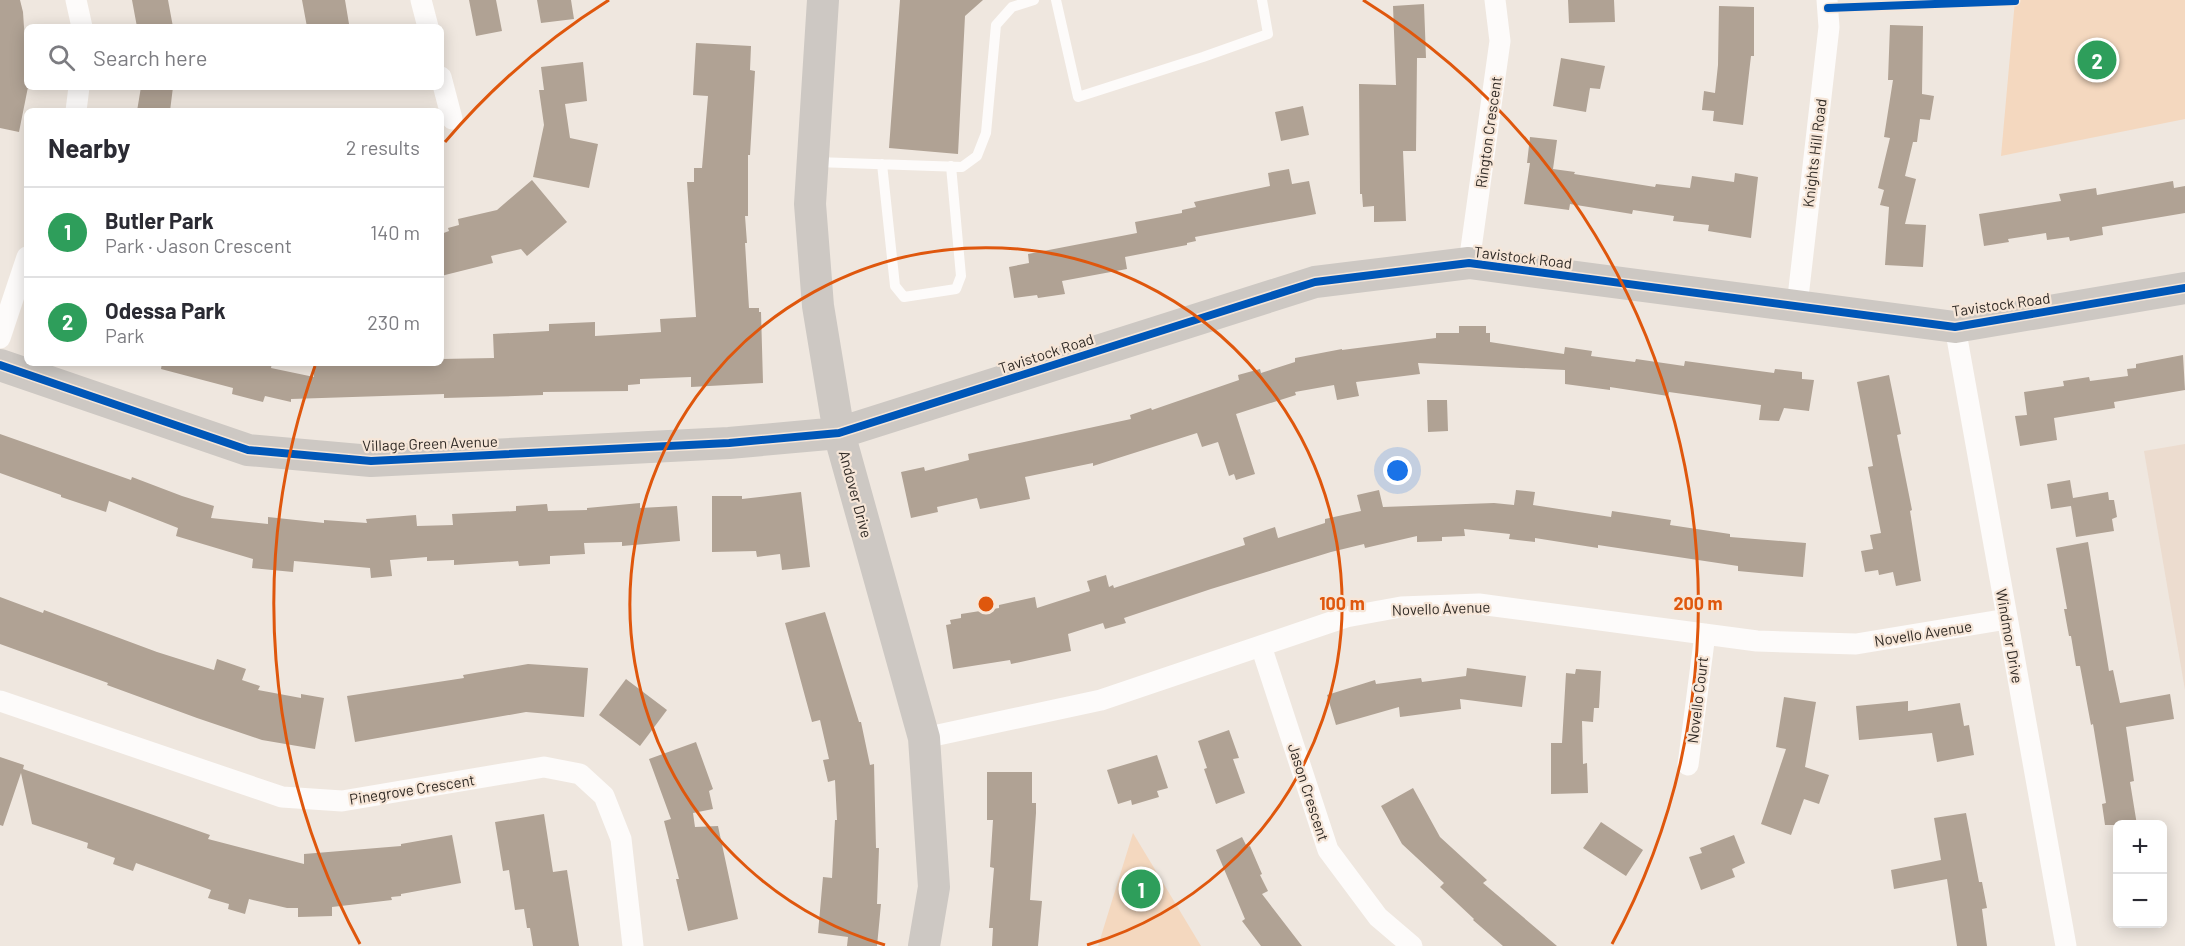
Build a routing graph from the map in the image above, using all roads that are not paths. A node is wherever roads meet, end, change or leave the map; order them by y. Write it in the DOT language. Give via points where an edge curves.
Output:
graph roads {
  1 [pos="76,0"];
  2 [pos="421,0"];
  3 [pos="823,0"];
  4 [pos="1034,0"];
  5 [pos="1056,0"];
  6 [pos="1262,0"];
  7 [pos="1495,0"];
  8 [pos="1827,0"];
  9 [pos="81,24"];
  10 [pos="427,24"];
  11 [pos="444,88"];
  12 [pos="79,90"];
  13 [pos="76,108"];
  14 [pos="452,119"];
  15 [pos="812,161"];
  16 [pos="882,164"];
  17 [pos="951,166"];
  18 [pos="1469,264"];
  19 [pos="24,266"];
  20 [pos="2185,288"];
  21 [pos="1797,306"];
  22 [pos="1955,327"];
  23 [pos="0,338"];
  24 [pos="0,365"];
  25 [pos="839,433"];
  26 [pos="2007,619"];
  27 [pos="1705,634"];
  28 [pos="1261,646"];
  29 [pos="0,701"];
  30 [pos="924,738"];
  31 [pos="1688,765"];
  32 [pos="633,946"];
  33 [pos="924,946"];
  34 [pos="1412,946"];
  35 [pos="2066,946"];
  1 -- 9 [label="street"];
  2 -- 10 [label="street"];
  3 -- 15 [label="street, Andover Drive"];
  4 -- 17 [label="lane" via="1012,7 996,25 986,133 977,156 962,167"];
  5 -- 6 [label="lane" via="1078,97 1268,34"];
  7 -- 18 [label="street, Rington Crescent" via="1500,41"];
  8 -- 21 [label="street, Knights Hill Road" via="1829,27"];
  11 -- 14 [label="street"];
  12 -- 13 [label="street"];
  15 -- 16 [label="lane"];
  15 -- 25 [label="street, Andover Drive" via="810,204 818,306"];
  16 -- 17 [label="lane"];
  16 -- 17 [label="lane" via="896,286 904,297 956,289 961,276"];
  18 -- 21 [label="street, Tavistock Road"];
  18 -- 25 [label="street, Tavistock Road" via="1315,282"];
  19 -- 23 [label="street"];
  20 -- 22 [label="street, Tavistock Road"];
  21 -- 22 [label="street, Tavistock Road"];
  22 -- 26 [label="street, Windmor Drive"];
  24 -- 25 [label="street, Village Green Avenue" via="248,450 370,461 729,443"];
  25 -- 30 [label="street, Andover Drive"];
  26 -- 27 [label="street, Novello Avenue" via="1856,644 1757,641"];
  26 -- 35 [label="street, Windmor Drive"];
  27 -- 28 [label="street, Novello Avenue" via="1479,604 1390,609 1346,617"];
  27 -- 31 [label="street, Novello Court"];
  28 -- 30 [label="street, Novello Avenue" via="1101,700"];
  28 -- 34 [label="street, Jason Crescent" via="1328,850 1378,917"];
  29 -- 32 [label="street, Pinegrove Crescent" via="282,797 342,801 544,767 580,774 604,796 621,839"];
  30 -- 33 [label="street, Andover Drive" via="934,887"];
}
